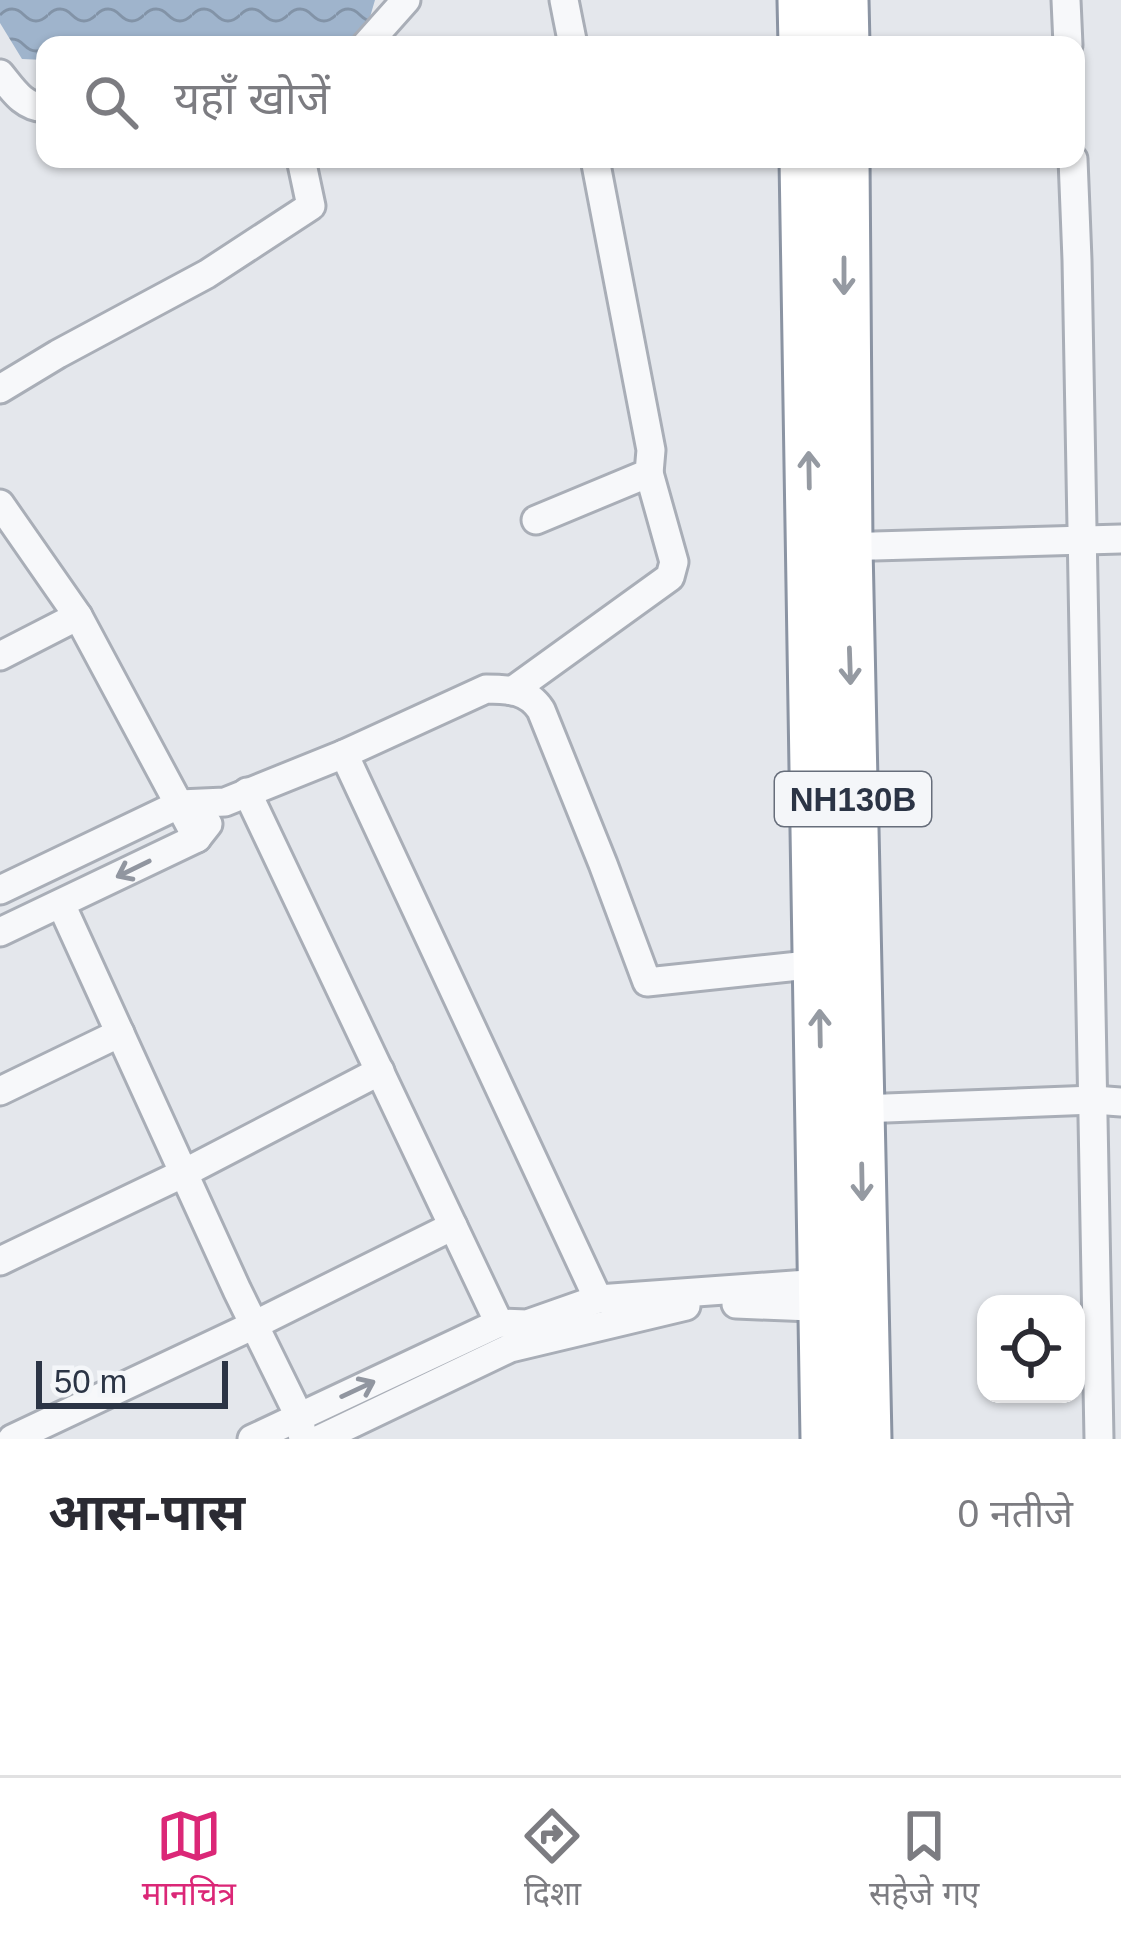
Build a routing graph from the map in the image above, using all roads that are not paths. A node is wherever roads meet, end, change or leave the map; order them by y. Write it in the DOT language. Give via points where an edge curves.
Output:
graph roads {
  1 [pos="406,0"];
  2 [pos="564,0"];
  3 [pos="804,0"];
  4 [pos="842,0"];
  5 [pos="1066,0"];
  6 [pos="373,36"];
  7 [pos="571,36"];
  8 [pos="805,36"];
  9 [pos="842,36"];
  10 [pos="1068,36"];
  11 [pos="0,74"];
  12 [pos="36,107"];
  13 [pos="303,168"];
  14 [pos="597,168"];
  15 [pos="807,168"];
  16 [pos="843,168"];
  17 [pos="1073,168"];
  18 [pos="0,389"];
  19 [pos="649,473"];
  20 [pos="0,504"];
  21 [pos="536,520"];
  22 [pos="1121,539"];
  23 [pos="1082,541"];
  24 [pos="828,548"];
  25 [pos="78,616"];
  26 [pos="0,656"];
  27 [pos="512,691"];
  28 [pos="344,754"];
  29 [pos="236,797"];
  30 [pos="180,804"];
  31 [pos="197,838"];
  32 [pos="0,890"];
  33 [pos="61,904"];
  34 [pos="0,932"];
  35 [pos="818,964"];
  36 [pos="120,1033"];
  37 [pos="380,1072"];
  38 [pos="0,1091"];
  39 [pos="1107,1101"];
  40 [pos="860,1109"];
  41 [pos="184,1173"];
  42 [pos="453,1226"];
  43 [pos="0,1261"];
  44 [pos="844,1295"];
  45 [pos="598,1299"];
  46 [pos="254,1325"];
  47 [pos="512,1332"];
  48 [pos="301,1428"];
  49 [pos="12,1439"];
  50 [pos="252,1439"];
  51 [pos="320,1439"];
  52 [pos="827,1439"];
  53 [pos="866,1439"];
  54 [pos="1099,1439"];
  1 -- 6 [label="street"];
  2 -- 7 [label="street"];
  3 -- 8 [label="highway"];
  4 -- 9 [label="highway"];
  5 -- 10 [label="street"];
  11 -- 12 [label="street"];
  13 -- 18 [label="street" via="311,206"];
  14 -- 19 [label="street"];
  24 -- 15 [label="highway, NH130B, one-way"];
  16 -- 24 [label="highway, NH130B, one-way"];
  17 -- 23 [label="street"];
  19 -- 21 [label="street"];
  19 -- 27 [label="street" via="674,562 670,578"];
  20 -- 25 [label="street"];
  22 -- 23 [label="street"];
  23 -- 24 [label="street"];
  23 -- 39 [label="street"];
  24 -- 35 [label="highway, NH130B"];
  24 -- 40 [label="highway, NH130B, one-way"];
  25 -- 26 [label="street"];
  25 -- 30 [label="street"];
  27 -- 28 [label="street" via="486,689"];
  27 -- 35 [label="street" via="541,710 646,982"];
  28 -- 29 [label="street"];
  28 -- 45 [label="street"];
  29 -- 30 [label="street"];
  29 -- 31 [label="street"];
  29 -- 37 [label="street"];
  30 -- 31 [label="street"];
  30 -- 32 [label="street"];
  31 -- 33 [label="street, one-way"];
  33 -- 34 [label="street"];
  33 -- 36 [label="street"];
  44 -- 35 [label="highway, NH130B, one-way"];
  36 -- 38 [label="street"];
  36 -- 41 [label="street"];
  37 -- 41 [label="street"];
  37 -- 42 [label="street"];
  39 -- 40 [label="street"];
  39 -- 54 [label="street"];
  40 -- 44 [label="highway, NH130B, one-way"];
  41 -- 43 [label="street"];
  41 -- 46 [label="street"];
  42 -- 46 [label="street"];
  42 -- 47 [label="street"];
  44 -- 45 [label="street"];
  44 -- 47 [label="street" via="700,1303"];
  44 -- 52 [label="highway, NH130B"];
  44 -- 53 [label="highway, NH130B"];
  45 -- 47 [label="street"];
  46 -- 48 [label="street"];
  46 -- 49 [label="street"];
  48 -- 47 [label="street, one-way"];
  47 -- 51 [label="street"];
  48 -- 50 [label="street"];
}
